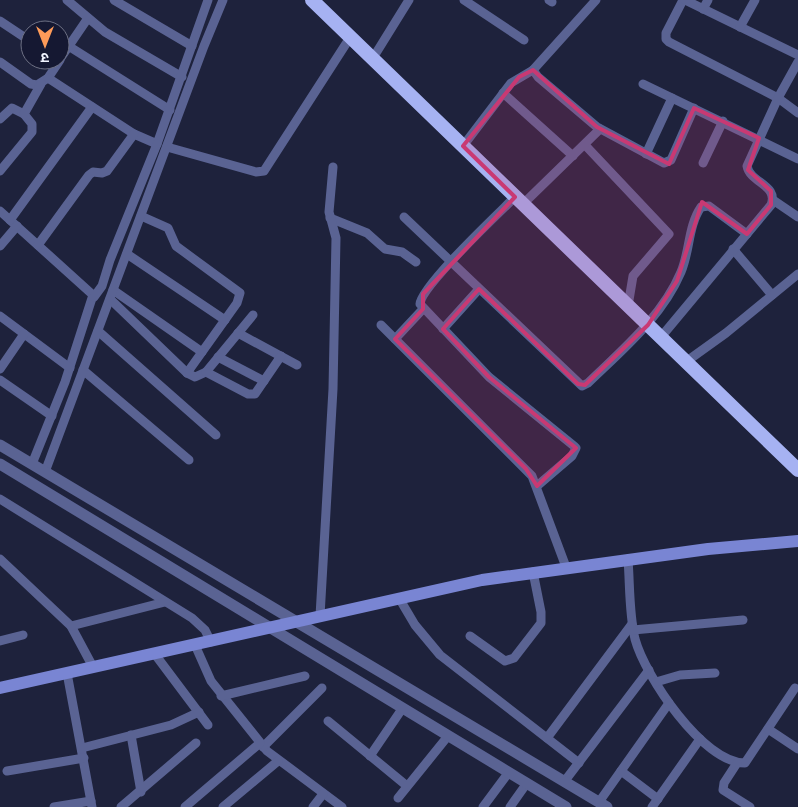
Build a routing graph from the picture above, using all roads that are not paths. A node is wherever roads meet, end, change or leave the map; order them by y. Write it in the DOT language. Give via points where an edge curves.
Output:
graph roads {
  1 [pos="67,0"];
  2 [pos="114,0"];
  3 [pos="208,0"];
  4 [pos="223,0"];
  5 [pos="409,0"];
  6 [pos="464,0"];
  7 [pos="596,0"];
  8 [pos="684,0"];
  9 [pos="708,0"];
  10 [pos="755,0"];
  11 [pos="321,3"];
  12 [pos="703,9"];
  13 [pos="88,18"];
  14 [pos="0,21"];
  15 [pos="740,27"];
  16 [pos="20,34"];
  17 [pos="351,36"];
  18 [pos="524,40"];
  19 [pos="192,46"];
  20 [pos="70,47"];
  21 [pos="798,55"];
  22 [pos="373,58"];
  23 [pos="0,62"];
  24 [pos="798,62"];
  25 [pos="52,70"];
  26 [pos="533,70"];
  27 [pos="182,77"];
  28 [pos="44,81"];
  29 [pos="643,84"];
  30 [pos="503,93"];
  31 [pos="672,98"];
  32 [pos="778,98"];
  33 [pos="92,106"];
  34 [pos="694,108"];
  35 [pos="170,110"];
  36 [pos="798,113"];
  37 [pos="24,114"];
  38 [pos="1,115"];
  39 [pos="723,122"];
  40 [pos="600,129"];
  41 [pos="134,134"];
  42 [pos="759,138"];
  43 [pos="157,144"];
  44 [pos="585,144"];
  45 [pos="463,146"];
  46 [pos="167,147"];
  47 [pos="646,154"];
  48 [pos="574,156"];
  49 [pos="798,159"];
  50 [pos="703,163"];
  51 [pos="332,167"];
  52 [pos="0,171"];
  53 [pos="519,200"];
  54 [pos="773,200"];
  55 [pos="0,211"];
  56 [pos="141,216"];
  57 [pos="404,217"];
  58 [pos="798,217"];
  59 [pos="330,218"];
  60 [pos="14,223"];
  61 [pos="747,234"];
  62 [pos="38,245"];
  63 [pos="0,246"];
  64 [pos="733,249"];
  65 [pos="127,254"];
  66 [pos="416,262"];
  67 [pos="451,262"];
  68 [pos="798,274"];
  69 [pos="479,289"];
  70 [pos="113,290"];
  71 [pos="772,295"];
  72 [pos="94,297"];
  73 [pos="110,299"];
  74 [pos="628,306"];
  75 [pos="423,309"];
  76 [pos="253,315"];
  77 [pos="0,316"];
  78 [pos="225,320"];
  79 [pos="381,325"];
  80 [pos="648,325"];
  81 [pos="443,329"];
  82 [pos="98,331"];
  83 [pos="238,333"];
  84 [pos="24,334"];
  85 [pos="661,337"];
  86 [pos="395,339"];
  87 [pos="202,352"];
  88 [pos="281,356"];
  89 [pos="218,357"];
  90 [pos="687,361"];
  91 [pos="298,365"];
  92 [pos="70,368"];
  93 [pos="0,369"];
  94 [pos="83,370"];
  95 [pos="206,372"];
  96 [pos="187,373"];
  97 [pos="0,380"];
  98 [pos="264,381"];
  99 [pos="52,416"];
  100 [pos="216,435"];
  101 [pos="0,445"];
  102 [pos="189,460"];
  103 [pos="0,464"];
  104 [pos="32,464"];
  105 [pos="798,470"];
  106 [pos="45,472"];
  107 [pos="537,486"];
  108 [pos="0,499"];
  109 [pos="798,541"];
  110 [pos="0,559"];
  111 [pos="628,560"];
  112 [pos="566,567"];
  113 [pos="533,572"];
  114 [pos="399,598"];
  115 [pos="165,602"];
  116 [pos="320,616"];
  117 [pos="743,620"];
  118 [pos="295,622"];
  119 [pos="71,626"];
  120 [pos="633,627"];
  121 [pos="273,628"];
  122 [pos="23,635"];
  123 [pos="470,636"];
  124 [pos="0,641"];
  125 [pos="211,642"];
  126 [pos="195,645"];
  127 [pos="154,653"];
  128 [pos="93,667"];
  129 [pos="648,670"];
  130 [pos="67,673"];
  131 [pos="715,673"];
  132 [pos="305,676"];
  133 [pos="656,682"];
  134 [pos="0,688"];
  135 [pos="322,688"];
  136 [pos="795,688"];
  137 [pos="221,696"];
  138 [pos="668,703"];
  139 [pos="402,709"];
  140 [pos="199,712"];
  141 [pos="328,721"];
  142 [pos="208,725"];
  143 [pos="768,729"];
  144 [pos="131,735"];
  145 [pos="448,736"];
  146 [pos="547,738"];
  147 [pos="700,739"];
  148 [pos="196,743"];
  149 [pos="261,745"];
  150 [pos="82,748"];
  151 [pos="798,749"];
  152 [pos="370,756"];
  153 [pos="84,758"];
  154 [pos="278,761"];
  155 [pos="579,762"];
  156 [pos="737,762"];
  157 [pos="7,770"];
  158 [pos="621,771"];
  159 [pos="508,772"];
  160 [pos="564,782"];
  161 [pos="526,783"];
  162 [pos="408,786"];
  163 [pos="140,792"];
  164 [pos="323,794"];
  165 [pos="398,798"];
  166 [pos="658,799"];
  167 [pos="91,804"];
  168 [pos="603,805"];
  169 [pos="54,807"];
  170 [pos="121,807"];
  171 [pos="185,807"];
  172 [pos="223,807"];
  173 [pos="313,807"];
  174 [pos="342,807"];
  175 [pos="483,807"];
  176 [pos="510,807"];
  177 [pos="566,807"];
  178 [pos="652,807"];
  179 [pos="750,807"];
  1 -- 13 [label="street"];
  2 -- 19 [label="street"];
  3 -- 19 [label="street"];
  4 -- 46 [label="street"];
  5 -- 22 [label="street"];
  6 -- 18 [label="street"];
  7 -- 26 [label="street"];
  8 -- 12 [label="street"];
  8 -- 32 [label="street" via="666,33 668,42"];
  9 -- 12 [label="street"];
  10 -- 15 [label="street"];
  11 -- 17 [label="highway"];
  12 -- 15 [label="street"];
  13 -- 20 [label="street"];
  13 -- 27 [label="street" via="105,32"];
  14 -- 16 [label="street"];
  15 -- 21 [label="street"];
  17 -- 22 [label="highway"];
  17 -- 46 [label="street" via="264,171 256,172"];
  19 -- 27 [label="street"];
  20 -- 35 [label="street"];
  22 -- 45 [label="highway"];
  23 -- 28 [label="street" via="31,84"];
  24 -- 32 [label="street"];
  25 -- 28 [label="street"];
  26 -- 30 [label="street" via="516,79"];
  26 -- 40 [label="street"];
  27 -- 35 [label="street"];
  28 -- 33 [label="street"];
  28 -- 37 [label="street"];
  29 -- 31 [label="street"];
  30 -- 45 [label="street"];
  30 -- 48 [label="street"];
  31 -- 34 [label="street"];
  31 -- 47 [label="street"];
  32 -- 36 [label="street"];
  32 -- 42 [label="street"];
  33 -- 41 [label="street"];
  33 -- 60 [label="street"];
  34 -- 39 [label="street"];
  34 -- 47 [label="street" via="671,160 664,163"];
  35 -- 43 [label="street"];
  37 -- 38 [label="street" via="12,108"];
  37 -- 52 [label="street" via="33,130"];
  39 -- 42 [label="street"];
  39 -- 50 [label="street"];
  40 -- 44 [label="street"];
  40 -- 47 [label="street"];
  41 -- 43 [label="street"];
  41 -- 62 [label="street" via="105,173 89,174"];
  42 -- 49 [label="street"];
  42 -- 54 [label="street" via="748,161 748,170 771,191"];
  43 -- 72 [label="street" via="102,286"];
  44 -- 48 [label="street"];
  44 -- 74 [label="street" via="669,234 633,276"];
  45 -- 53 [label="highway"];
  46 -- 56 [label="street"];
  48 -- 53 [label="street"];
  51 -- 59 [label="street"];
  53 -- 67 [label="street"];
  53 -- 74 [label="highway"];
  54 -- 58 [label="street"];
  54 -- 61 [label="street"];
  55 -- 60 [label="street"];
  56 -- 65 [label="street"];
  56 -- 78 [label="street" via="168,228 176,246 239,290 240,297"];
  57 -- 67 [label="street"];
  59 -- 66 [label="street" via="367,233 385,249 402,252"];
  59 -- 116 [label="street" via="336,238 336,253 331,450"];
  60 -- 62 [label="street"];
  60 -- 63 [label="street"];
  61 -- 64 [label="street"];
  61 -- 80 [label="street" via="709,206 701,207 681,272"];
  62 -- 72 [label="street"];
  64 -- 71 [label="street"];
  64 -- 85 [label="street"];
  65 -- 70 [label="street"];
  65 -- 78 [label="street"];
  67 -- 69 [label="street"];
  67 -- 75 [label="street" via="421,297"];
  68 -- 71 [label="street"];
  69 -- 80 [label="street" via="582,386"];
  69 -- 81 [label="street"];
  70 -- 73 [label="street"];
  70 -- 87 [label="street"];
  71 -- 90 [label="street"];
  72 -- 92 [label="street"];
  73 -- 82 [label="street"];
  73 -- 96 [label="street"];
  74 -- 80 [label="highway"];
  75 -- 81 [label="street"];
  75 -- 86 [label="street"];
  76 -- 83 [label="street"];
  77 -- 84 [label="street"];
  78 -- 87 [label="street"];
  79 -- 86 [label="street"];
  80 -- 85 [label="highway"];
  81 -- 107 [label="street" via="489,377 576,448 572,456"];
  82 -- 94 [label="street"];
  82 -- 100 [label="street"];
  83 -- 88 [label="street"];
  83 -- 89 [label="street"];
  84 -- 92 [label="street"];
  84 -- 93 [label="street"];
  85 -- 90 [label="highway"];
  86 -- 107 [label="street" via="526,469"];
  87 -- 96 [label="street"];
  88 -- 91 [label="street"];
  88 -- 98 [label="street"];
  89 -- 95 [label="street"];
  89 -- 98 [label="street"];
  90 -- 105 [label="highway"];
  92 -- 99 [label="street"];
  94 -- 102 [label="street"];
  94 -- 106 [label="street"];
  95 -- 96 [label="street" via="198,377"];
  95 -- 98 [label="street" via="252,394"];
  97 -- 99 [label="street"];
  99 -- 104 [label="street"];
  101 -- 104 [label="street"];
  103 -- 121 [label="street"];
  104 -- 106 [label="street"];
  106 -- 118 [label="street"];
  107 -- 112 [label="street"];
  108 -- 115 [label="street"];
  109 -- 111 [label="main road" via="708,548"];
  110 -- 119 [label="street"];
  111 -- 112 [label="main road"];
  111 -- 120 [label="street"];
  112 -- 113 [label="main road"];
  113 -- 114 [label="main road"];
  113 -- 123 [label="street" via="541,623 514,658 505,661"];
  114 -- 116 [label="main road"];
  114 -- 146 [label="street" via="434,649"];
  115 -- 119 [label="street"];
  115 -- 125 [label="street" via="200,624"];
  116 -- 118 [label="main road"];
  117 -- 120 [label="street"];
  118 -- 121 [label="main road"];
  118 -- 160 [label="street"];
  119 -- 128 [label="street"];
  120 -- 129 [label="street"];
  120 -- 146 [label="street"];
  121 -- 125 [label="main road"];
  121 -- 139 [label="street"];
  122 -- 124 [label="street"];
  125 -- 126 [label="main road"];
  126 -- 127 [label="main road"];
  126 -- 137 [label="street" via="210,682"];
  127 -- 128 [label="main road"];
  127 -- 140 [label="street"];
  128 -- 130 [label="main road"];
  129 -- 133 [label="street"];
  129 -- 155 [label="street"];
  130 -- 134 [label="main road"];
  130 -- 150 [label="street"];
  131 -- 133 [label="street" via="680,675"];
  132 -- 137 [label="street"];
  133 -- 138 [label="street"];
  135 -- 149 [label="street"];
  136 -- 143 [label="street"];
  137 -- 149 [label="street"];
  138 -- 147 [label="street"];
  138 -- 158 [label="street"];
  139 -- 145 [label="street"];
  139 -- 152 [label="street"];
  140 -- 142 [label="street"];
  140 -- 144 [label="street" via="179,723"];
  141 -- 152 [label="street"];
  143 -- 151 [label="street"];
  143 -- 156 [label="street" via="747,761"];
  144 -- 150 [label="street"];
  144 -- 163 [label="street"];
  145 -- 159 [label="street"];
  145 -- 162 [label="street"];
  146 -- 155 [label="street"];
  147 -- 156 [label="street"];
  147 -- 166 [label="street"];
  148 -- 163 [label="street"];
  149 -- 154 [label="street"];
  149 -- 171 [label="street"];
  150 -- 153 [label="street"];
  152 -- 162 [label="street"];
  153 -- 157 [label="street"];
  153 -- 167 [label="street"];
  154 -- 164 [label="street"];
  154 -- 172 [label="street"];
  155 -- 160 [label="street"];
  156 -- 179 [label="street" via="723,790"];
  158 -- 166 [label="street"];
  158 -- 168 [label="street"];
  159 -- 161 [label="street"];
  159 -- 175 [label="street"];
  160 -- 168 [label="street"];
  161 -- 176 [label="street"];
  161 -- 177 [label="street"];
  162 -- 165 [label="street"];
  163 -- 170 [label="street"];
  164 -- 173 [label="street"];
  164 -- 174 [label="street"];
  166 -- 178 [label="street"];
  167 -- 169 [label="street"];
}
